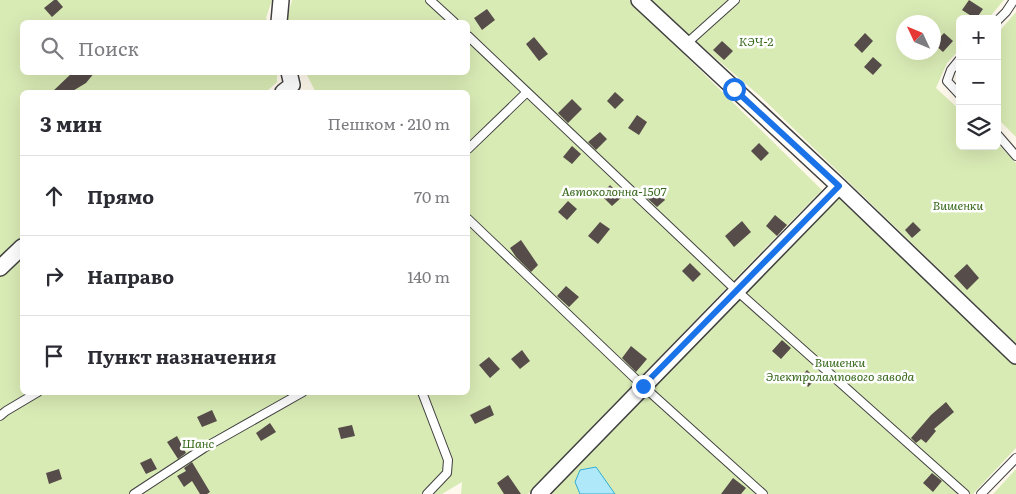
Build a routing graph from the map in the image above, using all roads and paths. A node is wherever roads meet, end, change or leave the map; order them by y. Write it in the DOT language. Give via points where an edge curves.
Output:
graph roads {
  1 [pos="280,0"];
  2 [pos="430,0"];
  3 [pos="639,0"];
  4 [pos="735,0"];
  5 [pos="1014,0"];
  6 [pos="1001,17"];
  7 [pos="279,20"];
  8 [pos="452,20"];
  9 [pos="470,38"];
  10 [pos="686,44"];
  11 [pos="956,64"];
  12 [pos="956,90"];
  13 [pos="526,93"];
  14 [pos="1001,139"];
  15 [pos="470,147"];
  16 [pos="1016,156"];
  17 [pos="839,186"];
  18 [pos="470,221"];
  19 [pos="20,249"];
  20 [pos="0,268"];
  21 [pos="736,290"];
  22 [pos="1016,356"];
  23 [pos="643,386"];
  24 [pos="33,395"];
  25 [pos="298,395"];
  26 [pos="423,395"];
  27 [pos="0,416"];
  28 [pos="1016,458"];
  29 [pos="134,494"];
  30 [pos="427,494"];
  31 [pos="539,494"];
  32 [pos="763,494"];
  33 [pos="965,494"];
  34 [pos="981,494"];
  1 -- 7 [label="street"];
  2 -- 8 [label="lane"];
  3 -- 10 [label="street"];
  4 -- 10 [label="lane"];
  5 -- 6 [label="lane"];
  9 -- 13 [label="lane"];
  10 -- 17 [label="street"];
  11 -- 12 [label="lane" via="947,80"];
  13 -- 15 [label="lane"];
  13 -- 21 [label="lane"];
  14 -- 16 [label="lane"];
  17 -- 21 [label="street"];
  17 -- 22 [label="street"];
  18 -- 23 [label="lane"];
  19 -- 20 [label="street"];
  21 -- 23 [label="street"];
  21 -- 33 [label="lane"];
  23 -- 31 [label="street"];
  23 -- 32 [label="lane"];
  24 -- 27 [label="lane"];
  25 -- 29 [label="lane" via="204,448"];
  26 -- 30 [label="lane" via="448,460 447,474"];
  28 -- 34 [label="lane"];
}
